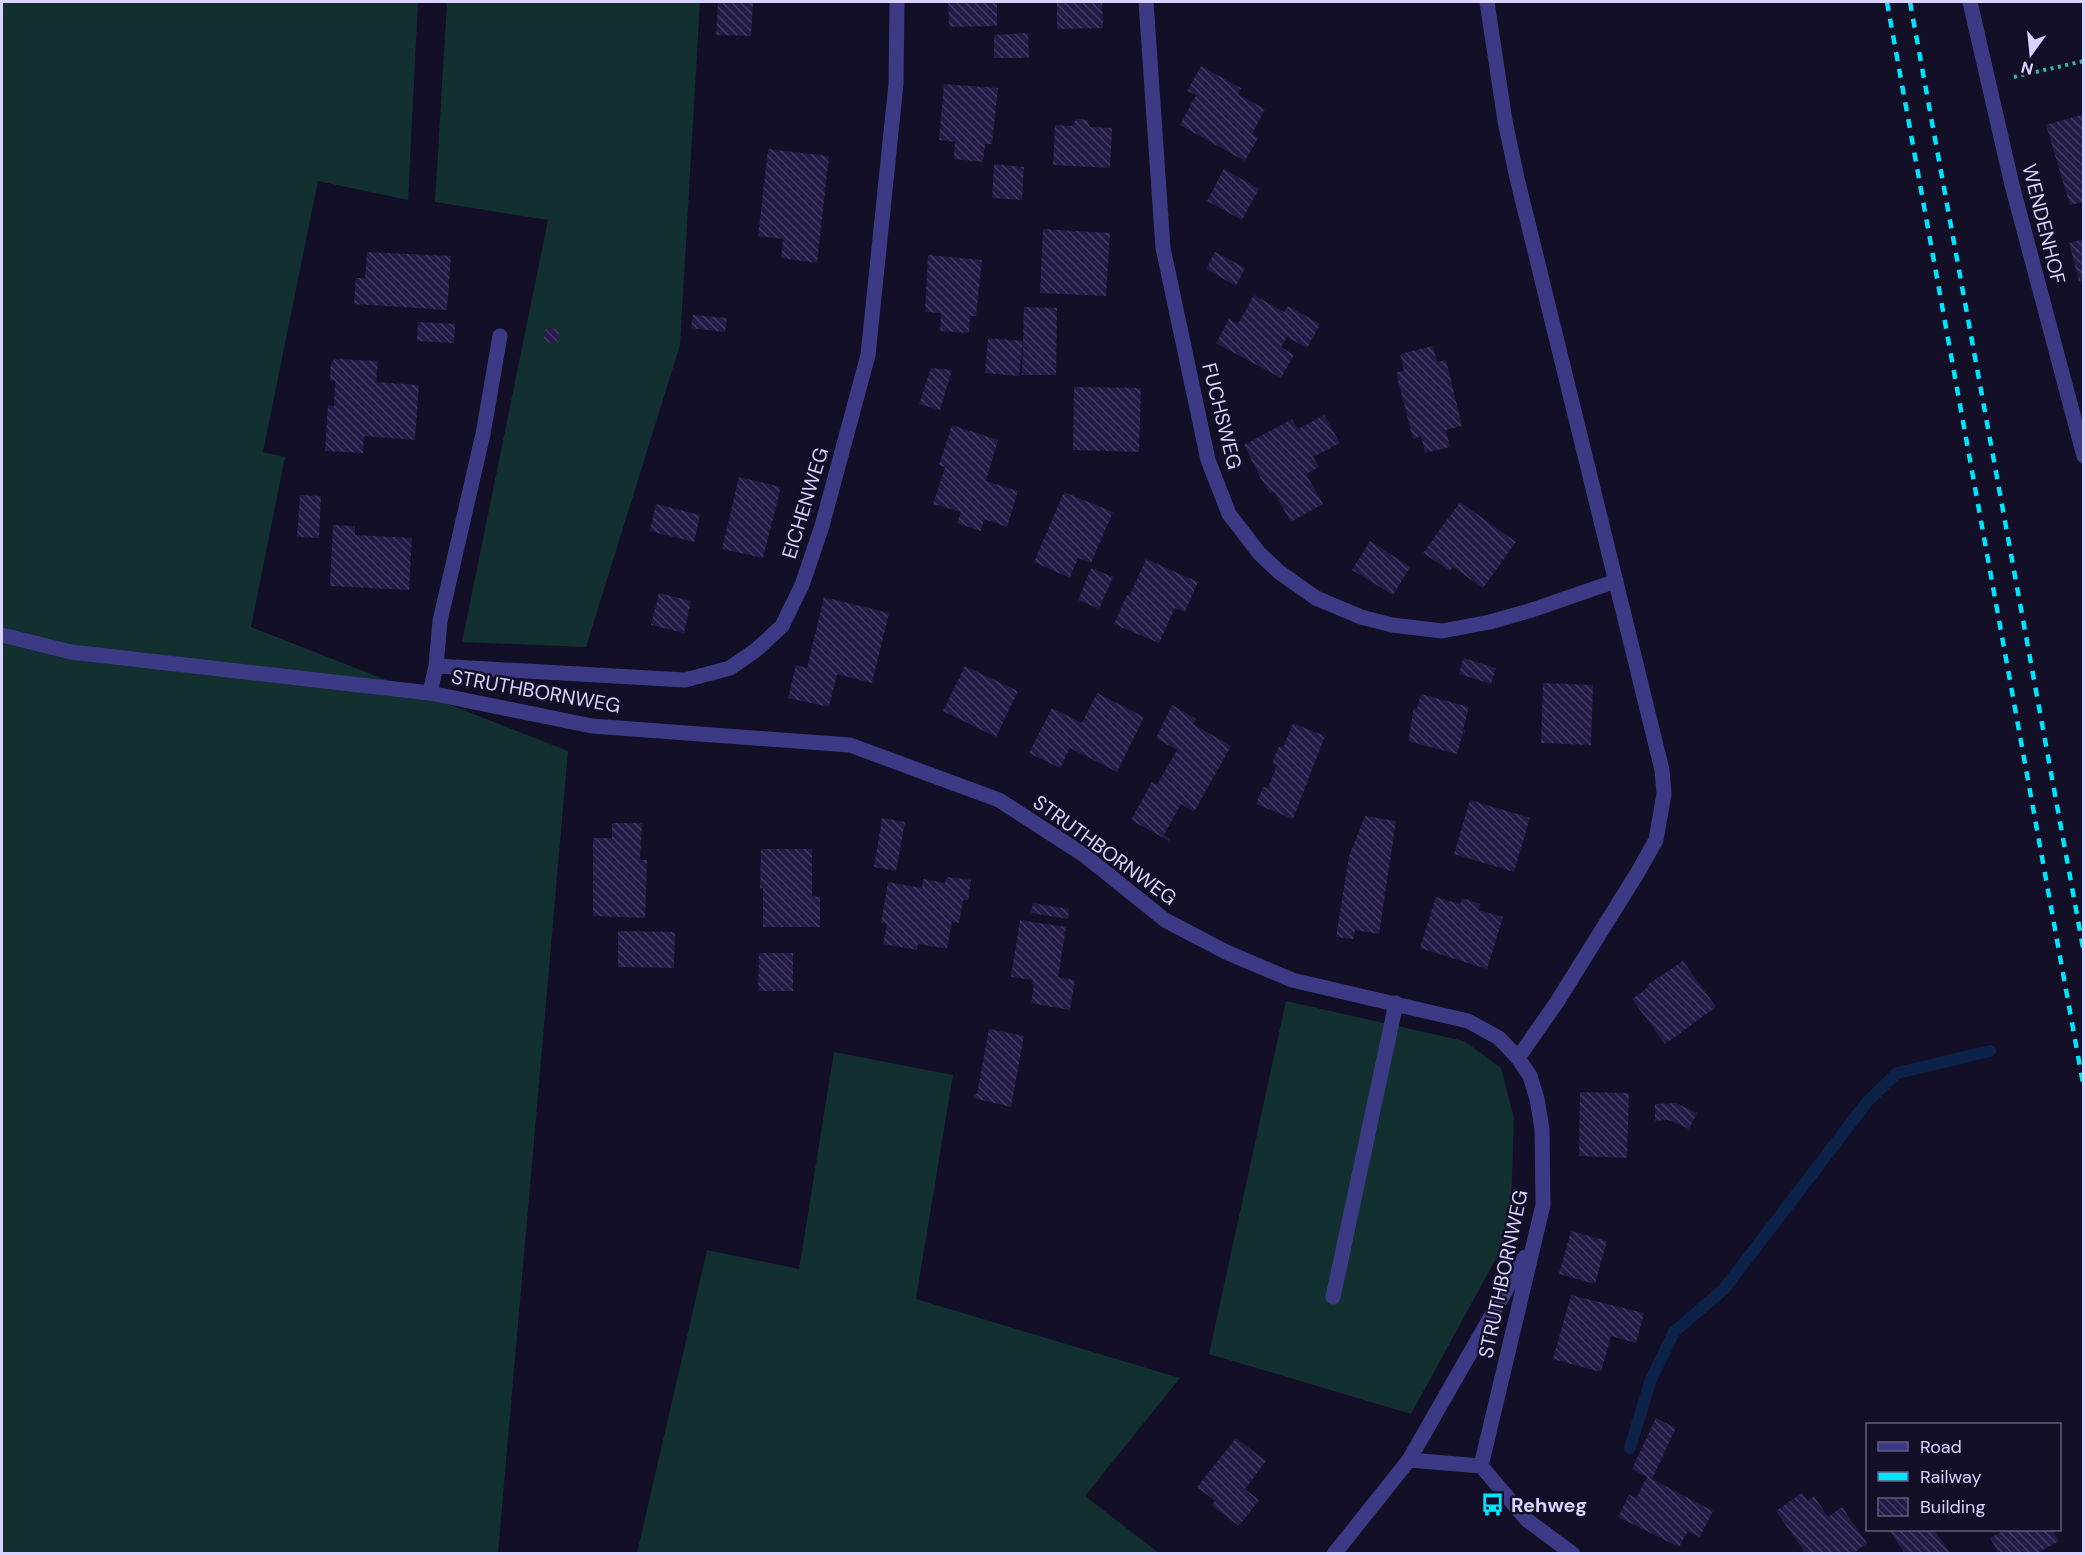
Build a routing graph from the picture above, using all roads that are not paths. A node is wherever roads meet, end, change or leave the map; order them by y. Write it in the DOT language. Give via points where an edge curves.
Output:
graph roads {
  1 [pos="897,2"];
  2 [pos="1146,2"];
  3 [pos="1486,2"];
  4 [pos="1970,2"];
  5 [pos="500,336"];
  6 [pos="2084,456"];
  7 [pos="1616,581"];
  8 [pos="2,635"];
  9 [pos="436,666"];
  10 [pos="430,693"];
  11 [pos="1396,1004"];
  12 [pos="1518,1058"];
  13 [pos="1534,1243"];
  14 [pos="1333,1297"];
  15 [pos="1409,1460"];
  16 [pos="1481,1466"];
  17 [pos="1334,1554"];
  18 [pos="1573,1554"];
  1 -- 9 [label="street, EICHENWEG" via="896,84 868,355 822,526 802,585 782,626 729,668 685,680"];
  2 -- 7 [label="street, FUCHSWEG" via="1163,248 1208,460 1229,514 1259,553 1316,598 1392,626 1442,631 1532,610"];
  3 -- 7 [label="street" via="1517,178"];
  4 -- 6 [label="street, WENDENHOF" via="2012,185"];
  5 -- 9 [label="street, STRUTHBORNWEG" via="483,434 440,621"];
  7 -- 12 [label="street" via="1662,770 1661,820 1656,840 1638,872"];
  8 -- 10 [label="street, STRUTHBORNWEG" via="71,652"];
  9 -- 10 [label="street"];
  10 -- 11 [label="street, STRUTHBORNWEG" via="592,726 850,745 999,800 1084,855 1165,920 1226,952 1292,980"];
  11 -- 12 [label="street, STRUTHBORNWEG" via="1468,1021 1499,1038"];
  11 -- 14 [label="street"];
  12 -- 13 [label="street, STRUTHBORNWEG" via="1530,1076 1542,1129 1543,1205"];
  13 -- 15 [label="street"];
  13 -- 16 [label="street, STRUTHBORNWEG"];
  15 -- 16 [label="street"];
  15 -- 17 [label="street"];
  16 -- 18 [label="street" via="1527,1520"];
}
